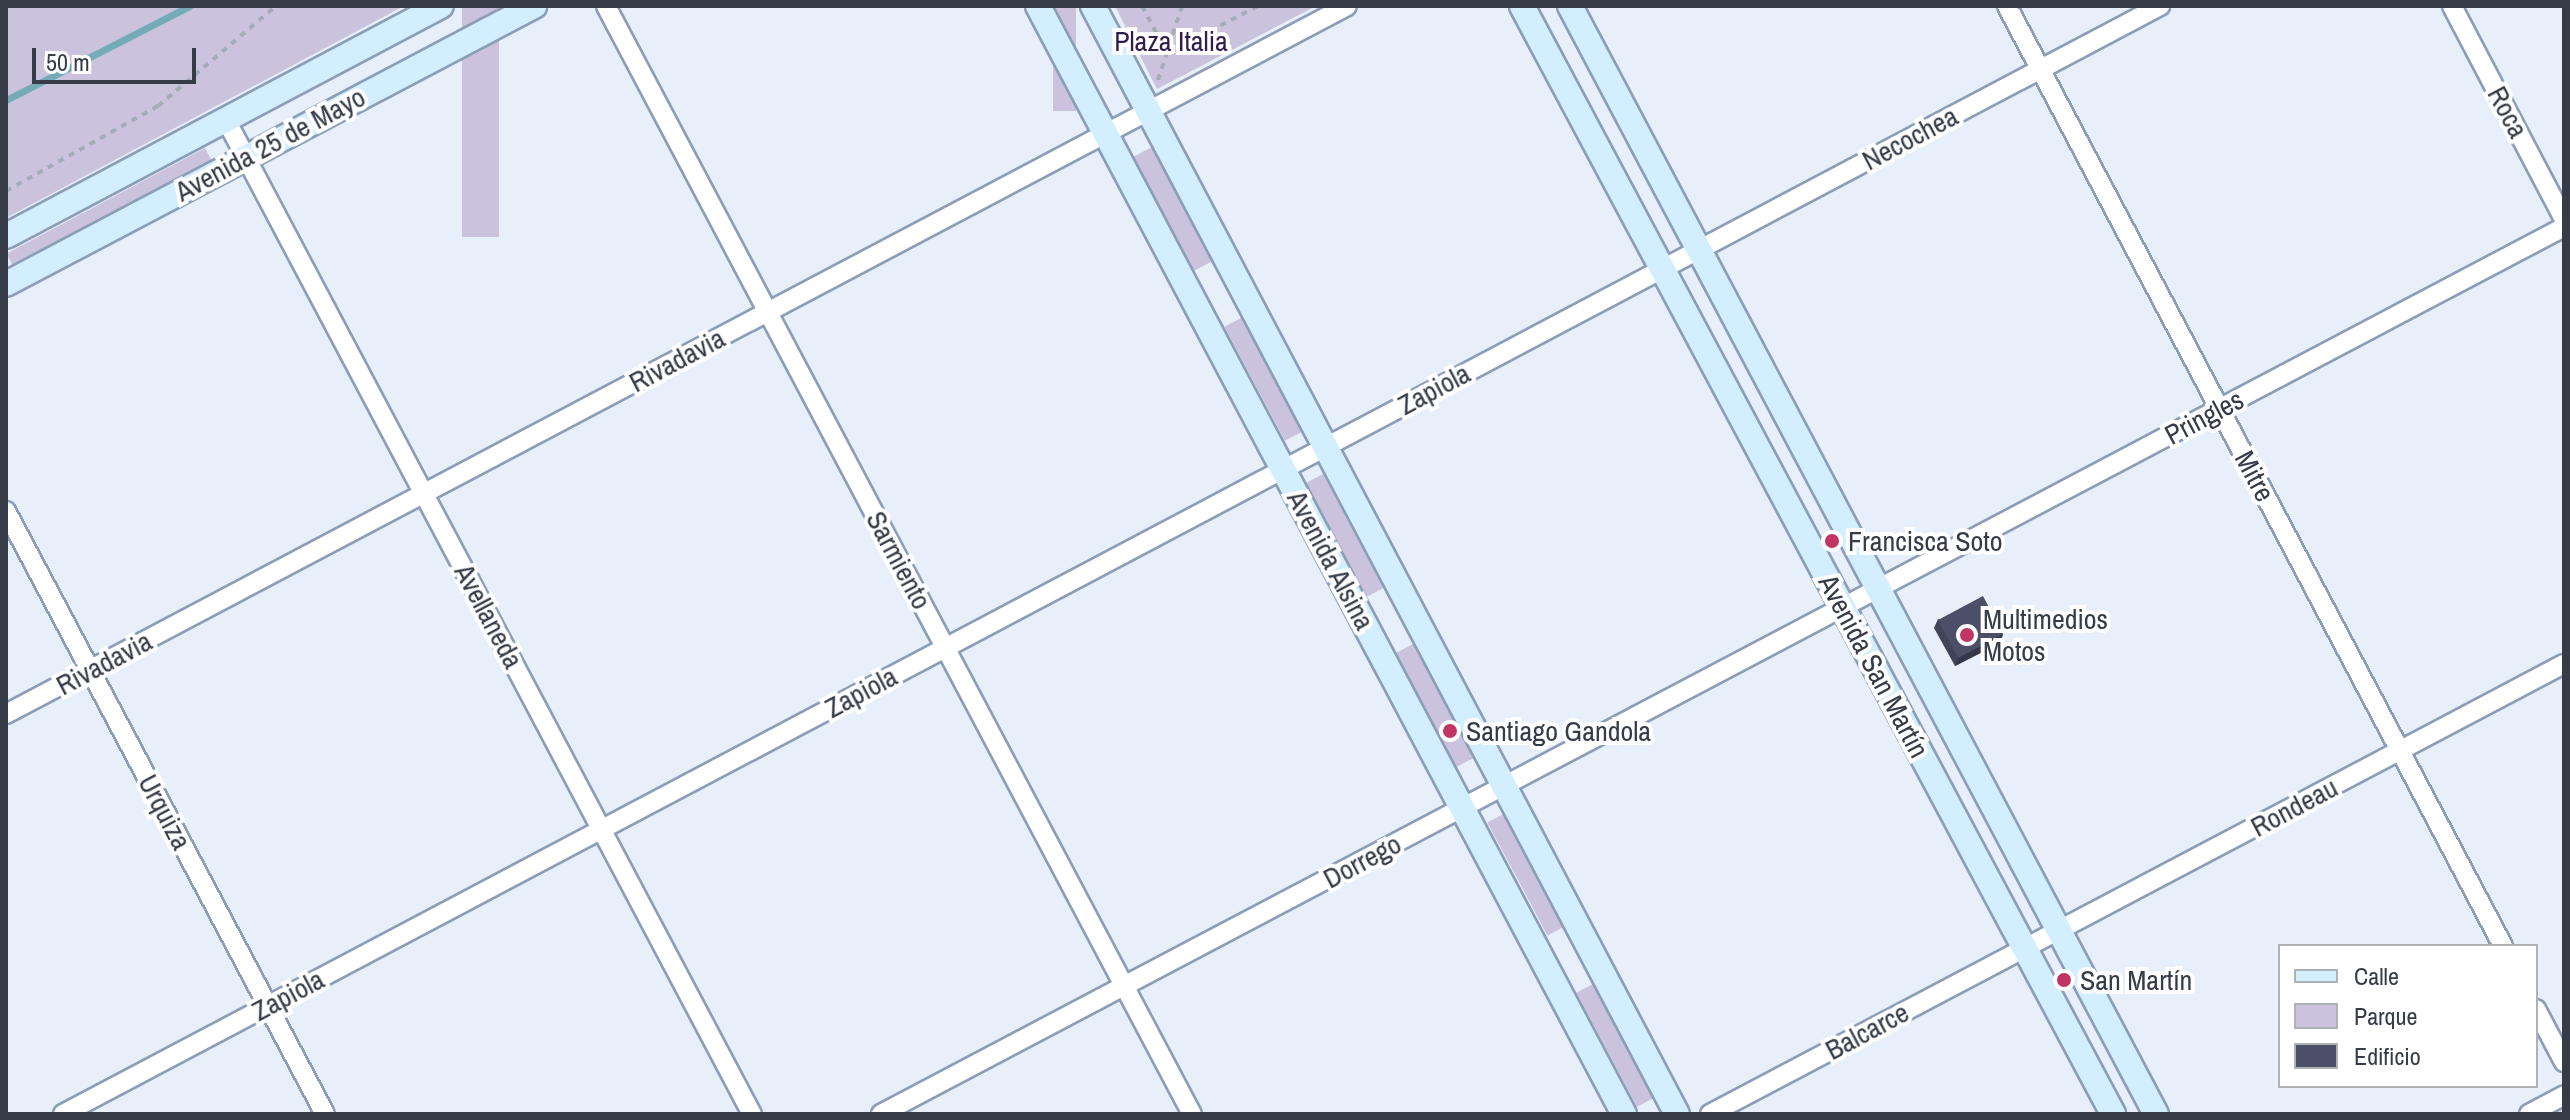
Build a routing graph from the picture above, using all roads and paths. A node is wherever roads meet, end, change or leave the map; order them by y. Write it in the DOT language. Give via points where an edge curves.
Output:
graph roads {
  1 [pos="276,6"];
  2 [pos="441,6"];
  3 [pos="534,6"];
  4 [pos="606,6"];
  5 [pos="1038,6"];
  6 [pos="1093,6"];
  7 [pos="1142,6"];
  8 [pos="1182,6"];
  9 [pos="1258,6"];
  10 [pos="1347,6"];
  11 [pos="1522,6"];
  12 [pos="1570,6"];
  13 [pos="2007,6"];
  14 [pos="2160,6"];
  15 [pos="2452,6"];
  16 [pos="1167,53"];
  17 [pos="2041,69"];
  18 [pos="1148,111"];
  19 [pos="225,118"];
  20 [pos="1105,134"];
  21 [pos="246,156"];
  22 [pos="6,191"];
  23 [pos="2564,219"];
  24 [pos="2564,227"];
  25 [pos="6,236"];
  26 [pos="1699,250"];
  27 [pos="1660,270"];
  28 [pos="6,284"];
  29 [pos="768,312"];
  30 [pos="2220,409"];
  31 [pos="1325,447"];
  32 [pos="1283,469"];
  33 [pos="424,494"];
  34 [pos="6,511"];
  35 [pos="1878,589"];
  36 [pos="1843,607"];
  37 [pos="945,648"];
  38 [pos="2564,664"];
  39 [pos="90,670"];
  40 [pos="6,714"];
  41 [pos="2400,751"];
  42 [pos="1504,786"];
  43 [pos="1462,808"];
  44 [pos="602,829"];
  45 [pos="2059,930"];
  46 [pos="2502,944"];
  47 [pos="2024,948"];
  48 [pos="1124,986"];
  49 [pos="268,1006"];
  50 [pos="2538,1013"];
  51 [pos="2564,1062"];
  52 [pos="2564,1095"];
  53 [pos="63,1114"];
  54 [pos="325,1114"];
  55 [pos="752,1114"];
  56 [pos="881,1114"];
  57 [pos="1192,1114"];
  58 [pos="1624,1114"];
  59 [pos="1677,1114"];
  60 [pos="1710,1114"];
  61 [pos="2113,1114"];
  62 [pos="2156,1114"];
  63 [pos="2529,1114"];
  1 -- 22 [label="path" via="158,106"];
  2 -- 19 [label="street, Avenida 25 de Mayo"];
  3 -- 21 [label="street, Avenida 25 de Mayo"];
  4 -- 29 [label="street, Sarmiento"];
  5 -- 20 [label="street, Avenida Alsina"];
  6 -- 18 [label="street, Avenida Alsina"];
  7 -- 16 [label="path"];
  8 -- 16 [label="path"];
  9 -- 16 [label="path"];
  10 -- 18 [label="street, Rivadavia"];
  11 -- 27 [label="street, Avenida San Martín"];
  12 -- 26 [label="street, Avenida San Martín"];
  13 -- 17 [label="street, Mitre"];
  14 -- 17 [label="street, Necochea"];
  15 -- 23 [label="street, Roca"];
  16 -- 18 [label="path"];
  17 -- 26 [label="street, Necochea"];
  17 -- 30 [label="street, Mitre"];
  18 -- 20 [label="street, Rivadavia"];
  18 -- 31 [label="street, Avenida Alsina"];
  19 -- 21 [label="street, Avellaneda"];
  19 -- 25 [label="street, Avenida 25 de Mayo"];
  20 -- 29 [label="street, Rivadavia"];
  20 -- 32 [label="street, Avenida Alsina"];
  21 -- 28 [label="street, Avenida 25 de Mayo"];
  21 -- 33 [label="street, Avellaneda"];
  24 -- 30 [label="street, Pringles"];
  26 -- 27 [label="street, Necochea"];
  26 -- 35 [label="street, Avenida San Martín"];
  27 -- 31 [label="street, Zapiola"];
  27 -- 36 [label="street, Avenida San Martín"];
  29 -- 33 [label="street, Rivadavia"];
  29 -- 37 [label="street, Sarmiento"];
  30 -- 35 [label="street, Pringles"];
  30 -- 41 [label="street, Mitre"];
  31 -- 32 [label="street, Zapiola"];
  31 -- 42 [label="street, Avenida Alsina"];
  32 -- 37 [label="street, Zapiola"];
  32 -- 43 [label="street, Avenida Alsina"];
  33 -- 39 [label="street, Rivadavia"];
  33 -- 44 [label="street, Avellaneda"];
  34 -- 39 [label="street, Urquiza"];
  35 -- 36 [label="street, Pringles"];
  35 -- 45 [label="street, Avenida San Martín"];
  36 -- 42 [label="street, Dorrego"];
  36 -- 47 [label="street, Avenida San Martín"];
  37 -- 44 [label="street, Zapiola"];
  37 -- 48 [label="street, Sarmiento"];
  38 -- 41 [label="street, Rondeau"];
  39 -- 40 [label="street, Rivadavia"];
  39 -- 49 [label="street, Urquiza"];
  41 -- 45 [label="street, Rondeau"];
  41 -- 46 [label="street, Mitre"];
  42 -- 43 [label="street, Dorrego"];
  42 -- 59 [label="street, Avenida Alsina"];
  43 -- 48 [label="street, Dorrego"];
  43 -- 58 [label="street, Avenida Alsina"];
  44 -- 49 [label="street, Zapiola"];
  44 -- 55 [label="street, Avellaneda"];
  45 -- 47 [label="street, Rondeau"];
  45 -- 62 [label="street, Avenida San Martín"];
  47 -- 60 [label="street, Balcarce"];
  47 -- 61 [label="street, Avenida San Martín"];
  48 -- 56 [label="street, Dorrego"];
  48 -- 57 [label="street, Sarmiento"];
  49 -- 53 [label="street, Zapiola"];
  49 -- 54 [label="street, Urquiza"];
  50 -- 51 [label="street"];
  52 -- 63 [label="street"];
}
